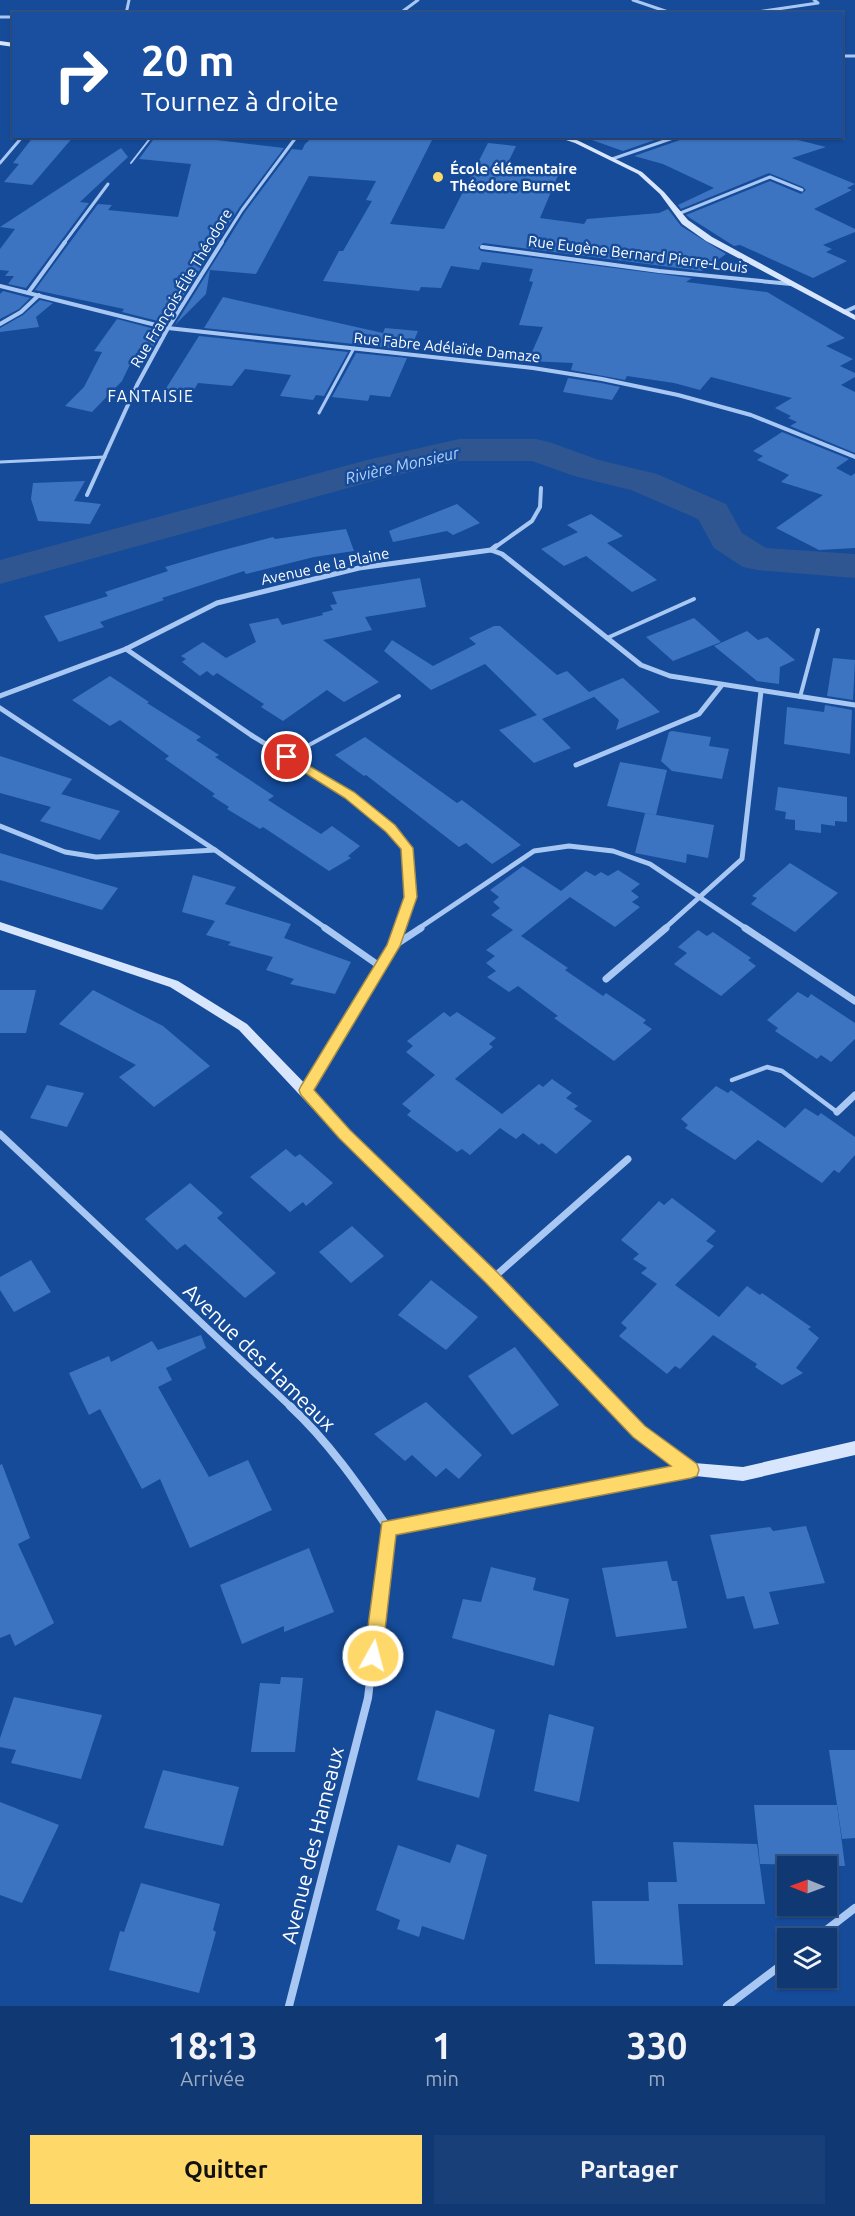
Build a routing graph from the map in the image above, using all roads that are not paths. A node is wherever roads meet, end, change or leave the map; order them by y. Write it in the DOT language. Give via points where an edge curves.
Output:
graph roads {
  1 [pos="418,0"];
  2 [pos="633,0"];
  3 [pos="814,0"];
  4 [pos="402,12"];
  5 [pos="668,12"];
  6 [pos="757,12"];
  7 [pos="21,138"];
  8 [pos="150,138"];
  9 [pos="296,138"];
  10 [pos="562,138"];
  11 [pos="673,138"];
  12 [pos="612,159"];
  13 [pos="0,163"];
  14 [pos="131,163"];
  15 [pos="108,184"];
  16 [pos="802,190"];
  17 [pos="678,214"];
  18 [pos="482,247"];
  19 [pos="792,284"];
  20 [pos="0,286"];
  21 [pos="28,293"];
  22 [pos="39,295"];
  23 [pos="855,307"];
  24 [pos="844,312"];
  25 [pos="855,318"];
  26 [pos="0,324"];
  27 [pos="168,328"];
  28 [pos="354,348"];
  29 [pos="319,413"];
  30 [pos="105,457"];
  31 [pos="855,457"];
  32 [pos="0,462"];
  33 [pos="541,488"];
  34 [pos="87,495"];
  35 [pos="491,550"];
  36 [pos="694,599"];
  37 [pos="818,630"];
  38 [pos="607,638"];
  39 [pos="126,648"];
  40 [pos="722,685"];
  41 [pos="762,691"];
  42 [pos="0,696"];
  43 [pos="399,696"];
  44 [pos="800,697"];
  45 [pos="855,705"];
  46 [pos="0,708"];
  47 [pos="287,757"];
  48 [pos="576,765"];
  49 [pos="0,826"];
  50 [pos="215,850"];
  51 [pos="701,898"];
  52 [pos="0,926"];
  53 [pos="393,946"];
  54 [pos="381,967"];
  55 [pos="606,979"];
  56 [pos="855,1001"];
  57 [pos="732,1080"];
  58 [pos="306,1090"];
  59 [pos="855,1095"];
  60 [pos="837,1112"];
  61 [pos="0,1134"];
  62 [pos="628,1159"];
  63 [pos="492,1278"];
  64 [pos="855,1448"];
  65 [pos="691,1470"];
  66 [pos="388,1528"];
  67 [pos="855,1908"];
  68 [pos="829,1928"];
  69 [pos="777,1968"];
  70 [pos="289,2006"];
  71 [pos="728,2006"];
  1 -- 4 [label="street"];
  2 -- 5 [label="street"];
  3 -- 6 [label="street" via="818,3"];
  7 -- 13 [label="street"];
  8 -- 14 [label="lane"];
  9 -- 27 [label="street, Rue François-Élie Théodore" via="242,210"];
  10 -- 12 [label="main road"];
  11 -- 12 [label="street"];
  12 -- 17 [label="main road" via="640,173"];
  15 -- 21 [label="street"];
  16 -- 17 [label="street" via="770,177"];
  17 -- 19 [label="main road" via="709,239"];
  18 -- 19 [label="street, Rue Eugène Bernard Pierre-Louis"];
  19 -- 24 [label="main road"];
  20 -- 21 [label="street, Rue Fabre Adélaïde Damaze"];
  21 -- 22 [label="street, Rue Fabre Adélaïde Damaze"];
  22 -- 26 [label="street"];
  22 -- 27 [label="street, Rue Fabre Adélaïde Damaze"];
  23 -- 24 [label="street"];
  24 -- 25 [label="main road"];
  27 -- 28 [label="street, Rue Fabre Adélaïde Damaze"];
  27 -- 30 [label="street, Rue François-Élie Théodore"];
  28 -- 29 [label="lane"];
  28 -- 31 [label="street, Rue Fabre Adélaïde Damaze" via="533,368 667,393 751,415"];
  30 -- 32 [label="lane"];
  30 -- 34 [label="street, Rue François-Élie Théodore"];
  33 -- 35 [label="street, Avenue de la Plaine" via="540,507 532,521"];
  35 -- 38 [label="street" via="502,554"];
  35 -- 39 [label="street, Avenue de la Plaine" via="359,568 217,603"];
  36 -- 38 [label="lane"];
  37 -- 44 [label="lane"];
  38 -- 40 [label="street" via="655,671"];
  39 -- 42 [label="street, Avenue de la Plaine"];
  39 -- 47 [label="street"];
  40 -- 41 [label="street"];
  40 -- 48 [label="street" via="699,714"];
  41 -- 44 [label="street"];
  41 -- 51 [label="street" via="742,859"];
  43 -- 47 [label="lane"];
  44 -- 45 [label="street"];
  46 -- 50 [label="street"];
  47 -- 53 [label="street" via="349,795 390,828 407,848 410,897"];
  49 -- 50 [label="street" via="64,852 96,857"];
  50 -- 54 [label="street"];
  51 -- 53 [label="street" via="650,864 613,851 569,846 534,851"];
  51 -- 55 [label="street"];
  51 -- 56 [label="street"];
  52 -- 58 [label="main road" via="174,984 243,1027"];
  53 -- 54 [label="street"];
  54 -- 58 [label="street"];
  57 -- 60 [label="lane" via="767,1067 782,1071"];
  58 -- 63 [label="main road" via="345,1134"];
  59 -- 60 [label="street"];
  61 -- 66 [label="street, Avenue des Hameaux" via="306,1420"];
  62 -- 63 [label="street"];
  63 -- 65 [label="main road" via="639,1432"];
  64 -- 65 [label="main road" via="742,1474"];
  65 -- 66 [label="street"];
  66 -- 70 [label="street, Avenue des Hameaux" via="368,1698"];
  67 -- 68 [label="street"];
  69 -- 71 [label="street"];
}
